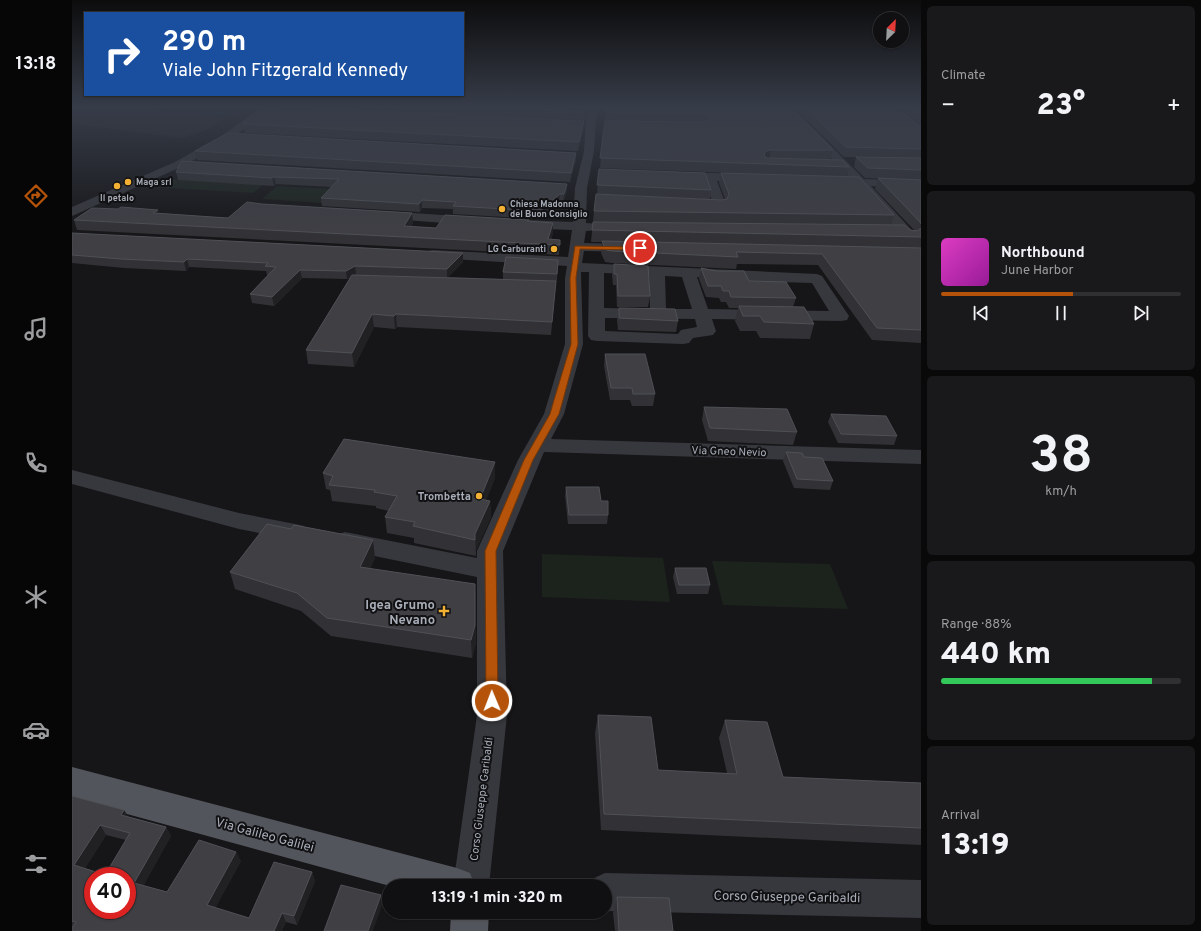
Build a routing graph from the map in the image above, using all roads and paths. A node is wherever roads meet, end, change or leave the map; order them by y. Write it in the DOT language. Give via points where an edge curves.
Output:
graph roads {
  1 [pos="203,150"];
  2 [pos="587,150"];
  3 [pos="834,150"];
  4 [pos="846,162"];
  5 [pos="179,164"];
  6 [pos="198,165"];
  7 [pos="828,165"];
  8 [pos="663,175"];
  9 [pos="710,177"];
  10 [pos="764,179"];
  11 [pos="826,181"];
  12 [pos="860,182"];
  13 [pos="921,185"];
  14 [pos="681,203"];
  15 [pos="72,212"];
  16 [pos="374,215"];
  17 [pos="484,222"];
  18 [pos="508,223"];
  19 [pos="604,227"];
  20 [pos="889,230"];
  21 [pos="905,230"];
  22 [pos="921,248"];
  23 [pos="647,249"];
  24 [pos="416,253"];
  25 [pos="905,254"];
  26 [pos="921,254"];
  27 [pos="573,263"];
  28 [pos="597,268"];
  29 [pos="657,271"];
  30 [pos="688,272"];
  31 [pos="596,313"];
  32 [pos="658,314"];
  33 [pos="702,314"];
  34 [pos="537,445"];
  35 [pos="921,457"];
  36 [pos="72,477"];
  37 [pos="491,570"];
  38 [pos="72,783"];
  39 [pos="431,879"];
  40 [pos="472,879"];
  41 [pos="612,892"];
  42 [pos="921,899"];
  43 [pos="470,919"];
  44 [pos="469,931"];
  1 -- 5 [label="street"];
  2 -- 27 [label="street, Corso Giuseppe Garibaldi"];
  3 -- 4 [label="street"];
  4 -- 7 [label="street"];
  4 -- 12 [label="street"];
  5 -- 6 [label="street"];
  5 -- 15 [label="street"];
  8 -- 9 [label="street"];
  9 -- 10 [label="street"];
  9 -- 14 [label="street" via="720,204"];
  11 -- 12 [label="street"];
  12 -- 13 [label="street"];
  12 -- 21 [label="street"];
  16 -- 17 [label="street"];
  18 -- 27 [label="street"];
  19 -- 27 [label="street"];
  20 -- 21 [label="street"];
  21 -- 22 [label="street"];
  23 -- 27 [label="street"];
  24 -- 27 [label="street"];
  25 -- 26 [label="street"];
  27 -- 28 [label="street"];
  27 -- 34 [label="street, Corso Giuseppe Garibaldi" via="574,344 554,414"];
  28 -- 29 [label="street"];
  28 -- 31 [label="street"];
  29 -- 30 [label="street"];
  29 -- 32 [label="street"];
  30 -- 33 [label="street"];
  30 -- 33 [label="street" via="817,279 841,316"];
  31 -- 32 [label="street"];
  31 -- 33 [label="street" via="598,336 683,339 687,334 707,331"];
  32 -- 33 [label="street"];
  34 -- 35 [label="street, Via Gneo Nevio"];
  34 -- 37 [label="street, Corso Giuseppe Garibaldi" via="528,460 490,551"];
  36 -- 37 [label="street" via="239,520"];
  37 -- 40 [label="street, Corso Giuseppe Garibaldi" via="492,715"];
  38 -- 39 [label="main road, Via Galileo Galilei"];
  41 -- 42 [label="street, Corso Giuseppe Garibaldi"];
  43 -- 44 [label="main road"];
}
